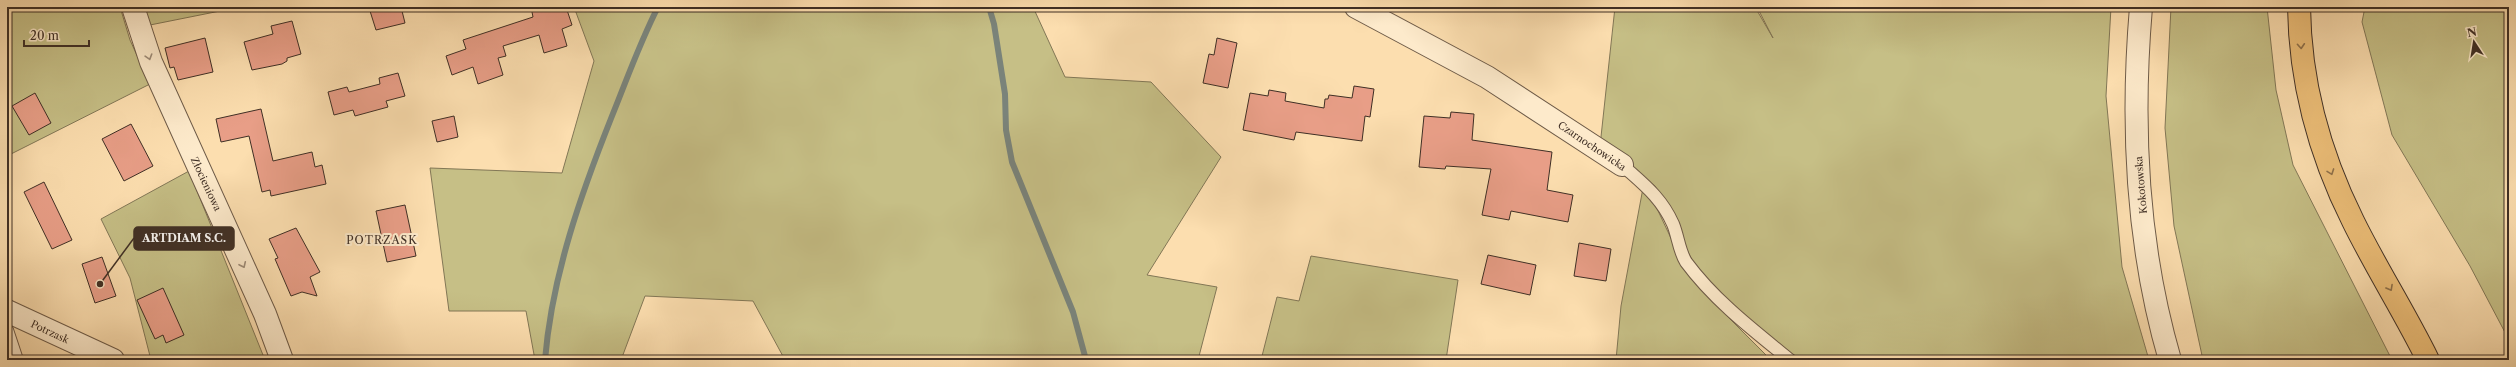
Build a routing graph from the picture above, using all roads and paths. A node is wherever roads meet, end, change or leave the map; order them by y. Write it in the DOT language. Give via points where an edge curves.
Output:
graph roads {
  1 [pos="133,7"];
  2 [pos="1356,7"];
  3 [pos="2141,7"];
  4 [pos="2299,7"];
  5 [pos="1622,165"];
  6 [pos="8,319"];
  7 [pos="17,360"];
  8 [pos="113,360"];
  9 [pos="282,360"];
  10 [pos="1790,360"];
  11 [pos="2170,360"];
  12 [pos="2428,360"];
  1 -- 9 [label="street, Złocieniowa, one-way" via="150,62 265,314"];
  2 -- 5 [label="street, Czarnochowicka" via="1487,77"];
  3 -- 11 [label="street, Kokotowska" via="2137,99 2140,190 2151,271"];
  4 -- 12 [label="highway, one-way" via="2302,54 2309,94 2320,140 2333,177 2353,221"];
  5 -- 10 [label="lane, Czarnochowicka" via="1658,197 1673,224 1684,260 1698,277 1749,327"];
  6 -- 7 [label="lane, Potrzask"];
  6 -- 8 [label="street, Potrzask"];
}
